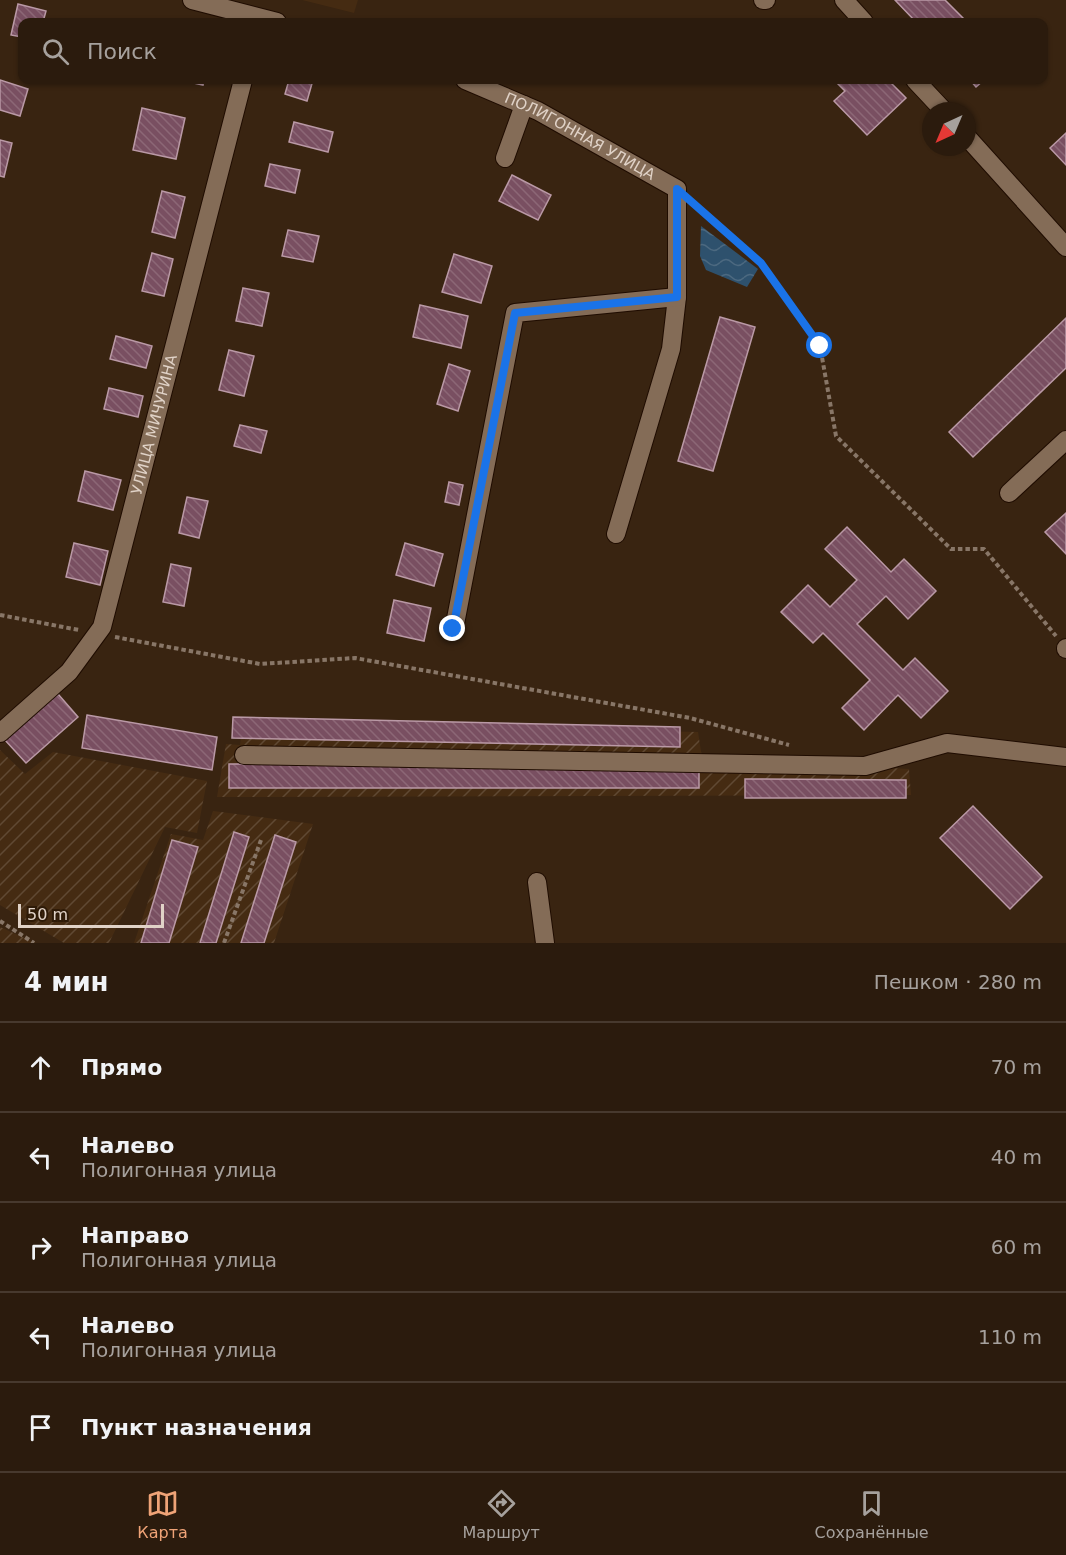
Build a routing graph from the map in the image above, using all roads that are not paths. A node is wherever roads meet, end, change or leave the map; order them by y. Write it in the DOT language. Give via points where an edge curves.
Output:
graph roads {
  1 [pos="192,0"];
  2 [pos="844,0"];
  3 [pos="254,18"];
  4 [pos="860,18"];
  5 [pos="242,84"];
  6 [pos="474,84"];
  7 [pos="919,84"];
  8 [pos="936,102"];
  9 [pos="524,105"];
  10 [pos="976,146"];
  11 [pos="505,158"];
  12 [pos="1062,234"];
  13 [pos="677,297"];
  14 [pos="1066,440"];
  15 [pos="1009,493"];
  16 [pos="616,534"];
  17 [pos="453,629"];
  18 [pos="0,734"];
  19 [pos="244,755"];
  20 [pos="1066,757"];
  21 [pos="537,882"];
  22 [pos="545,943"];
  1 -- 3 [label="street"];
  2 -- 4 [label="street"];
  5 -- 18 [label="street, УЛИЦА МИЧУРИНА" via="102,627 69,672"];
  6 -- 9 [label="street, ПОЛИГОННАЯ УЛИЦА"];
  7 -- 8 [label="street"];
  9 -- 11 [label="street"];
  9 -- 13 [label="street, ПОЛИГОННАЯ УЛИЦА" via="677,189"];
  10 -- 12 [label="street"];
  13 -- 16 [label="street" via="669,358"];
  13 -- 17 [label="street" via="515,313"];
  14 -- 15 [label="street"];
  19 -- 20 [label="street" via="865,766 947,743"];
  21 -- 22 [label="street"];
}
